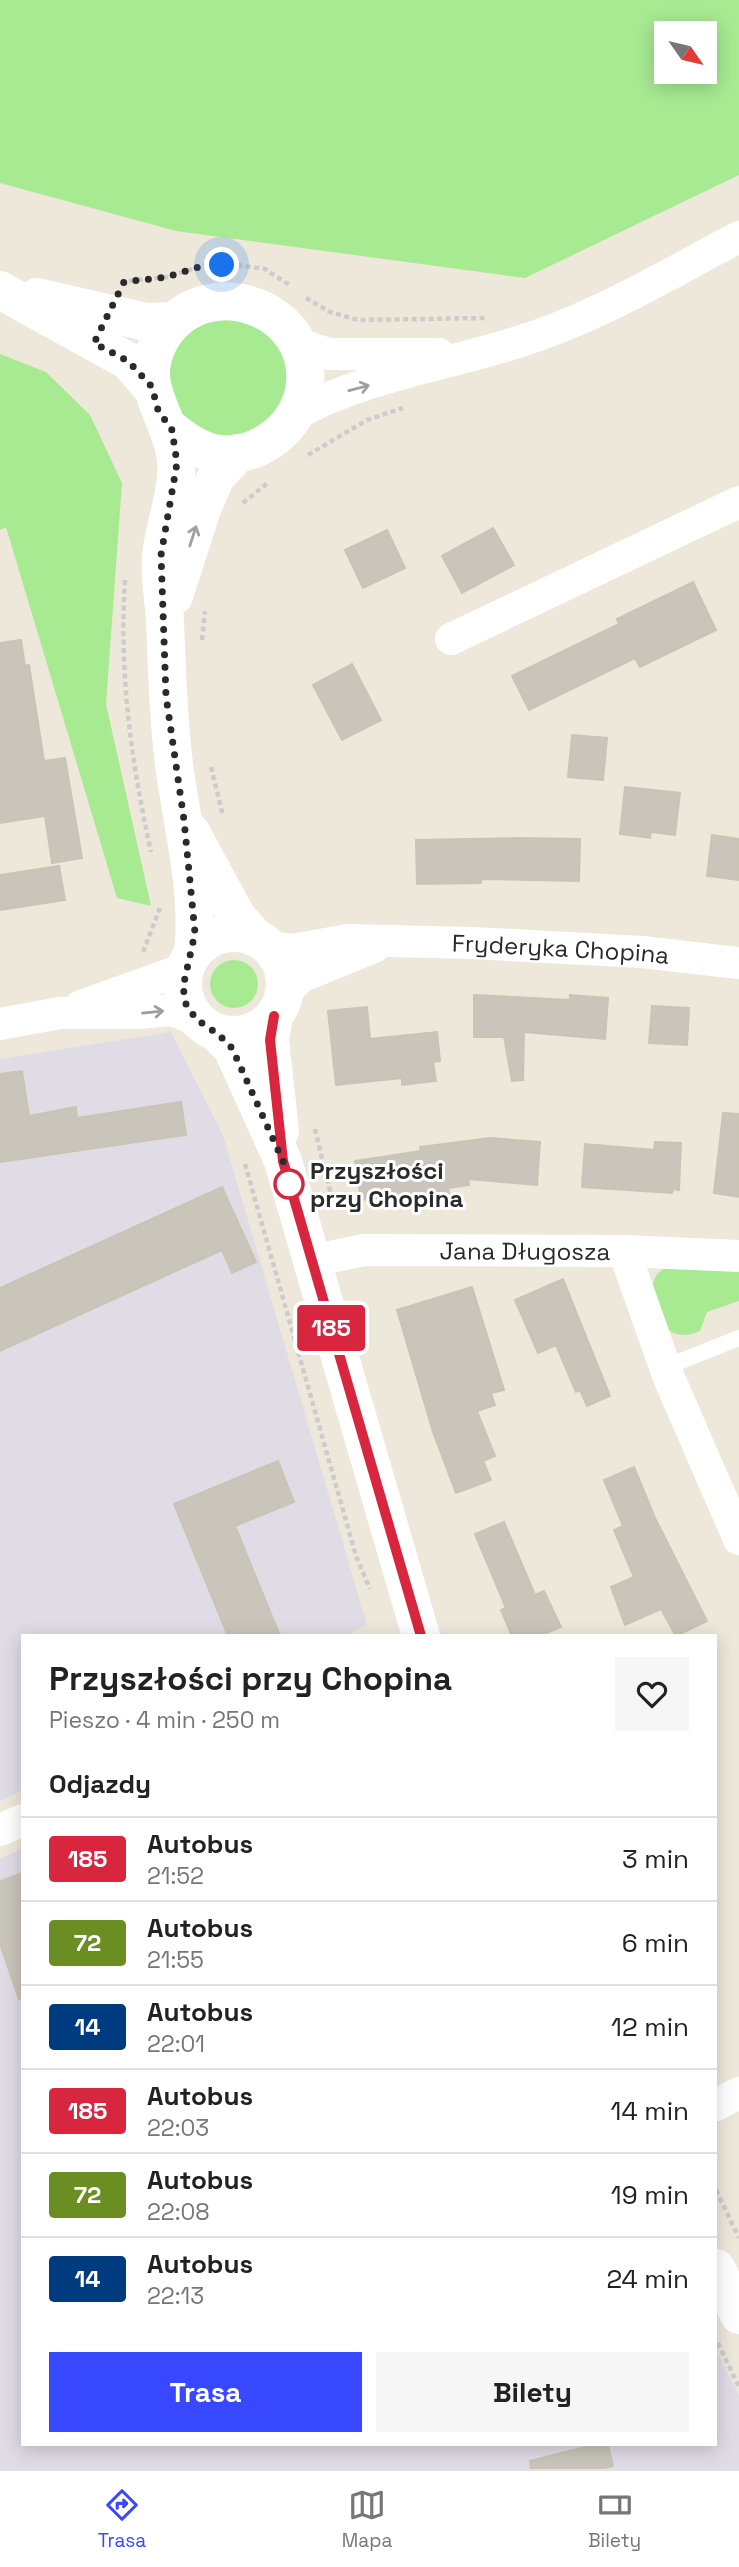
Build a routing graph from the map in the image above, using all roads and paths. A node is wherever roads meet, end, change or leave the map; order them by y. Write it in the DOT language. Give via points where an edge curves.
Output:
graph roads {
  1 [pos="739,237"];
  2 [pos="0,289"];
  3 [pos="107,313"];
  4 [pos="495,318"];
  5 [pos="175,321"];
  6 [pos="298,344"];
  7 [pos="476,354"];
  8 [pos="152,387"];
  9 [pos="296,414"];
  10 [pos="172,430"];
  11 [pos="238,453"];
  12 [pos="739,502"];
  13 [pos="206,607"];
  14 [pos="165,624"];
  15 [pos="451,639"];
  16 [pos="201,646"];
  17 [pos="210,762"];
  18 [pos="184,820"];
  19 [pos="229,829"];
  20 [pos="262,942"];
  21 [pos="381,943"];
  22 [pos="188,961"];
  23 [pos="739,963"];
  24 [pos="279,1005"];
  25 [pos="60,1013"];
  26 [pos="0,1024"];
  27 [pos="207,1026"];
  28 [pos="313,1124"];
  29 [pos="283,1161"];
  30 [pos="333,1202"];
  31 [pos="624,1251"];
  32 [pos="739,1256"];
  33 [pos="312,1261"];
  34 [pos="739,1338"];
  35 [pos="666,1367"];
  36 [pos="739,1539"];
  37 [pos="420,1634"];
  38 [pos="21,1821"];
  39 [pos="0,1830"];
  40 [pos="739,2092"];
  41 [pos="717,2104"];
  42 [pos="717,2192"];
  43 [pos="739,2238"];
  44 [pos="717,2270"];
  45 [pos="739,2315"];
  46 [pos="717,2341"];
  47 [pos="739,2387"];
  1 -- 7 [label="street" via="594,314"];
  2 -- 3 [label="street"];
  2 -- 8 [label="street" via="128,361"];
  3 -- 4 [label="path" via="124,282 167,277 205,265 238,265 265,269 330,312 358,320"];
  3 -- 5 [label="street" via="146,322"];
  5 -- 6 [label="street" via="195,307 218,300 242,301 265,309 284,324"];
  5 -- 8 [label="street" via="160,340 152,363"];
  6 -- 7 [label="street" via="329,354"];
  6 -- 9 [label="street" via="305,367 304,391"];
  9 -- 7 [label="street, one-way" via="327,396"];
  8 -- 10 [label="street" via="158,410"];
  9 -- 11 [label="street" via="281,433 261,447"];
  10 -- 11 [label="street" via="191,445 214,453"];
  10 -- 14 [label="street" via="177,463 161,555"];
  14 -- 11 [label="street, one-way" via="202,509 216,477"];
  12 -- 15 [label="street"];
  13 -- 16 [label="path"];
  14 -- 18 [label="street" via="166,696"];
  17 -- 19 [label="path"];
  18 -- 20 [label="street" via="237,918"];
  18 -- 22 [label="street" via="195,933"];
  20 -- 21 [label="street, Fryderyka Chopina" via="292,950 348,940"];
  20 -- 22 [label="street" via="242,933 214,936"];
  20 -- 24 [label="street" via="280,961 285,977"];
  21 -- 23 [label="street, Fryderyka Chopina" via="642,952"];
  21 -- 24 [label="street, Fryderyka Chopina" via="301,977"];
  22 -- 25 [label="street"];
  22 -- 27 [label="street" via="183,987 186,1004"];
  24 -- 27 [label="street" via="255,1031 239,1035"];
  24 -- 29 [label="street" via="270,1040"];
  25 -- 26 [label="street"];
  25 -- 27 [label="street, one-way" via="172,1010"];
  27 -- 29 [label="street" via="232,1048"];
  28 -- 30 [label="path"];
  29 -- 33 [label="street"];
  31 -- 32 [label="street, Jana Długosza"];
  31 -- 33 [label="street, Jana Długosza" via="364,1250"];
  31 -- 35 [label="street"];
  33 -- 37 [label="street"];
  34 -- 35 [label="lane"];
  35 -- 36 [label="street"];
  38 -- 39 [label="street"];
  40 -- 41 [label="street"];
  42 -- 43 [label="path"];
  44 -- 45 [label="street"];
  46 -- 47 [label="path"];
}
